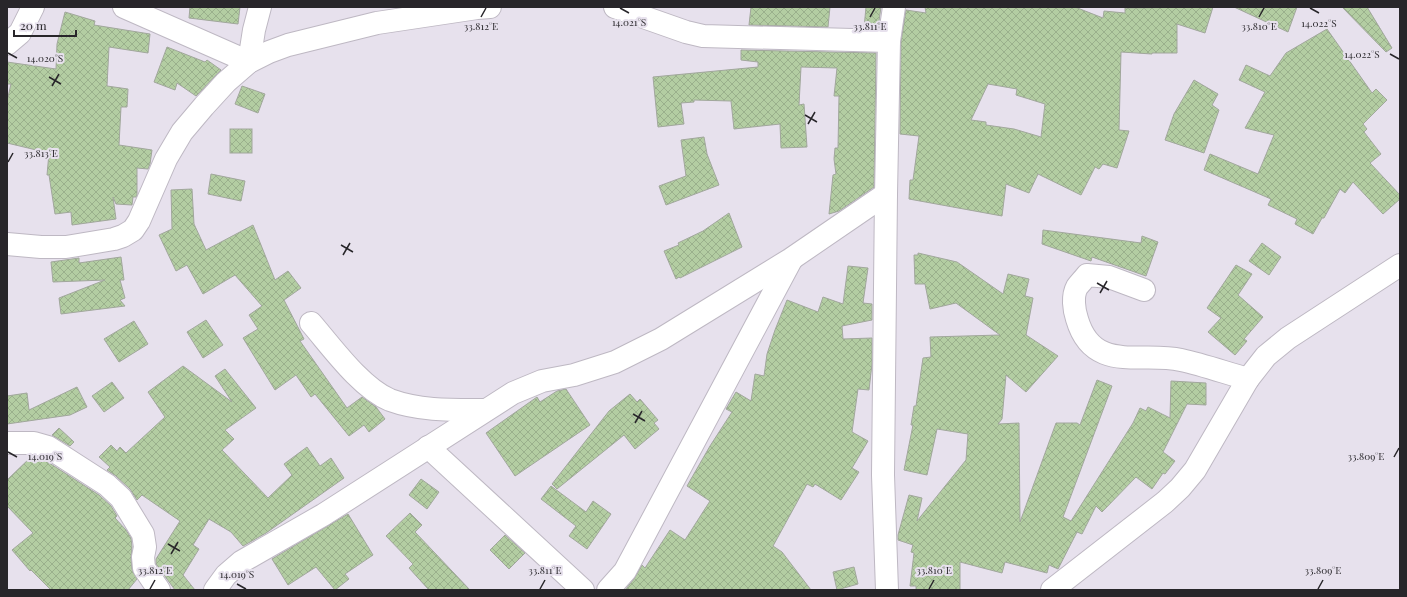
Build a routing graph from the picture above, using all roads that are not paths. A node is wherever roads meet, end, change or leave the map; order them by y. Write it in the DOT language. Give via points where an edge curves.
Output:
graph roads {
  1 [pos="33,7"];
  2 [pos="124,7"];
  3 [pos="260,7"];
  4 [pos="490,7"];
  5 [pos="615,7"];
  6 [pos="894,7"];
  7 [pos="889,41"];
  8 [pos="7,44"];
  9 [pos="249,62"];
  10 [pos="886,194"];
  11 [pos="7,244"];
  12 [pos="791,259"];
  13 [pos="1400,265"];
  14 [pos="1144,290"];
  15 [pos="311,323"];
  16 [pos="1248,379"];
  17 [pos="484,410"];
  18 [pos="7,443"];
  19 [pos="428,447"];
  20 [pos="159,590"];
  21 [pos="215,590"];
  22 [pos="584,590"];
  23 [pos="608,590"];
  24 [pos="887,590"];
  25 [pos="1052,590"];
  1 -- 8 [label="street" via="20,33"];
  2 -- 9 [label="street"];
  3 -- 9 [label="street"];
  4 -- 9 [label="street" via="377,23 288,45"];
  5 -- 7 [label="street" via="703,36"];
  6 -- 7 [label="street"];
  7 -- 10 [label="street"];
  9 -- 11 [label="street" via="226,82 182,132 166,159 133,230 114,239 66,247"];
  10 -- 12 [label="street"];
  10 -- 24 [label="street" via="882,475"];
  12 -- 17 [label="street" via="661,339 615,362 574,375 542,381 513,393"];
  12 -- 23 [label="street" via="625,571"];
  13 -- 16 [label="street" via="1288,338 1266,356"];
  14 -- 16 [label="street" via="1109,277 1088,275 1077,287 1073,307 1080,330 1093,347 1111,356 1180,359"];
  15 -- 17 [label="street" via="354,373 389,399 408,405 439,409"];
  16 -- 25 [label="street" via="1195,470 1180,488"];
  17 -- 19 [label="street"];
  18 -- 20 [label="street" via="34,443 48,447 107,485 122,498 143,534 144,568"];
  19 -- 21 [label="street" via="323,515 241,562 226,575"];
  19 -- 22 [label="street"];
}
